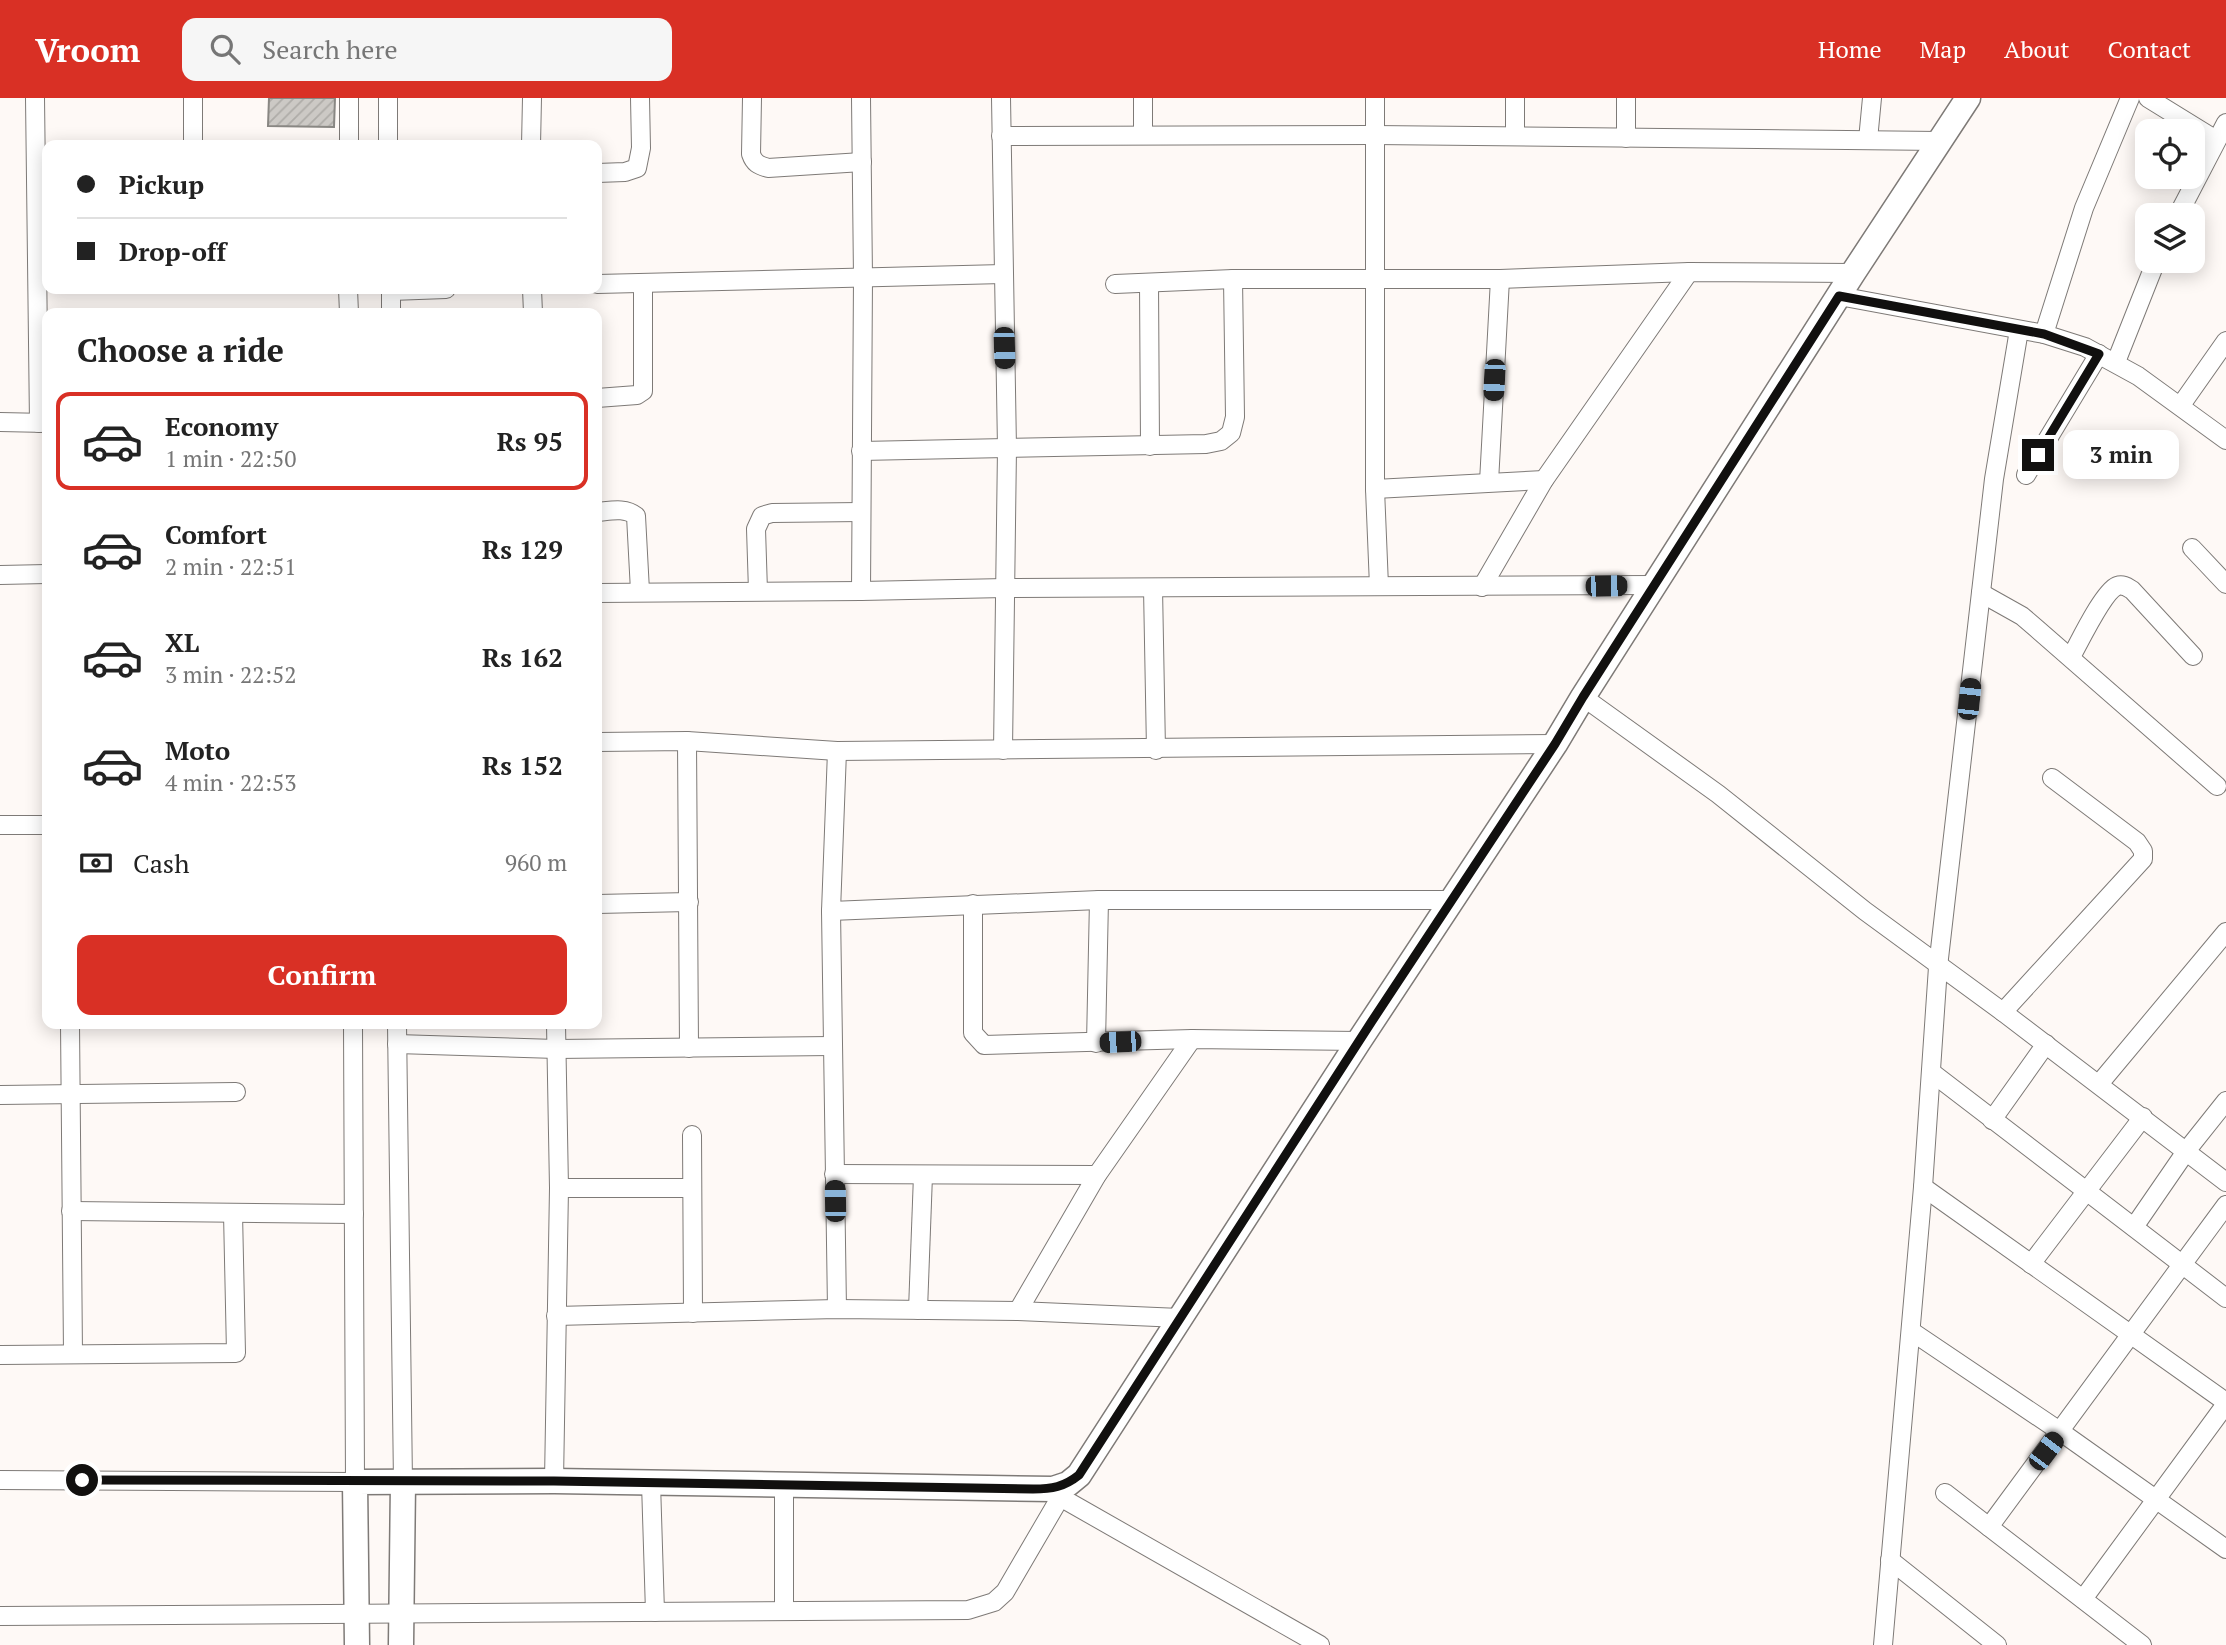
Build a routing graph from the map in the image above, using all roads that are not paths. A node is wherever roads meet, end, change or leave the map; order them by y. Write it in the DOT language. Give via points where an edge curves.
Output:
graph roads {
  1 [pos="35,98"];
  2 [pos="193,98"];
  3 [pos="349,98"];
  4 [pos="388,98"];
  5 [pos="532,98"];
  6 [pos="640,98"];
  7 [pos="752,98"];
  8 [pos="862,98"];
  9 [pos="1001,98"];
  10 [pos="1143,98"];
  11 [pos="1375,98"];
  12 [pos="1515,98"];
  13 [pos="1626,98"];
  14 [pos="1872,98"];
  15 [pos="1968,98"];
  16 [pos="2130,98"];
  17 [pos="2148,98"];
  18 [pos="2226,123"];
  19 [pos="1143,135"];
  20 [pos="1374,135"];
  21 [pos="1001,136"];
  22 [pos="1515,136"];
  23 [pos="1626,138"];
  24 [pos="2216,139"];
  25 [pos="193,140"];
  26 [pos="349,140"];
  27 [pos="388,140"];
  28 [pos="531,140"];
  29 [pos="1868,140"];
  30 [pos="1940,141"];
  31 [pos="862,162"];
  32 [pos="42,163"];
  33 [pos="602,173"];
  34 [pos="2184,203"];
  35 [pos="1689,272"];
  36 [pos="1853,273"];
  37 [pos="2151,273"];
  38 [pos="1003,274"];
  39 [pos="863,278"];
  40 [pos="1233,279"];
  41 [pos="1500,279"];
  42 [pos="1375,280"];
  43 [pos="1149,283"];
  44 [pos="602,284"];
  45 [pos="643,284"];
  46 [pos="1115,284"];
  47 [pos="1839,296"];
  48 [pos="2019,330"];
  49 [pos="2044,334"];
  50 [pos="2226,341"];
  51 [pos="2099,354"];
  52 [pos="2116,362"];
  53 [pos="602,398"];
  54 [pos="2181,405"];
  55 [pos="0,422"];
  56 [pos="42,423"];
  57 [pos="2226,440"];
  58 [pos="1150,446"];
  59 [pos="1007,448"];
  60 [pos="861,451"];
  61 [pos="2026,475"];
  62 [pos="1544,480"];
  63 [pos="1489,482"];
  64 [pos="1375,489"];
  65 [pos="602,512"];
  66 [pos="861,512"];
  67 [pos="2192,548"];
  68 [pos="42,574"];
  69 [pos="0,575"];
  70 [pos="2226,584"];
  71 [pos="1656,585"];
  72 [pos="1378,586"];
  73 [pos="1005,587"];
  74 [pos="1482,587"];
  75 [pos="1153,589"];
  76 [pos="640,591"];
  77 [pos="758,591"];
  78 [pos="861,592"];
  79 [pos="602,593"];
  80 [pos="1981,593"];
  81 [pos="2193,656"];
  82 [pos="2071,657"];
  83 [pos="1583,697"];
  84 [pos="687,741"];
  85 [pos="602,742"];
  86 [pos="1555,744"];
  87 [pos="1003,750"];
  88 [pos="1156,750"];
  89 [pos="837,751"];
  90 [pos="2052,778"];
  91 [pos="2217,786"];
  92 [pos="0,825"];
  93 [pos="42,825"];
  94 [pos="1099,900"];
  95 [pos="1452,900"];
  96 [pos="689,902"];
  97 [pos="602,904"];
  98 [pos="973,904"];
  99 [pos="831,911"];
  100 [pos="2226,932"];
  101 [pos="1938,967"];
  102 [pos="2003,1012"];
  103 [pos="69,1029"];
  104 [pos="353,1029"];
  105 [pos="397,1029"];
  106 [pos="556,1029"];
  107 [pos="1192,1039"];
  108 [pos="1359,1041"];
  109 [pos="1096,1043"];
  110 [pos="397,1044"];
  111 [pos="2046,1044"];
  112 [pos="832,1046"];
  113 [pos="689,1048"];
  114 [pos="556,1049"];
  115 [pos="1931,1072"];
  116 [pos="2099,1084"];
  117 [pos="236,1093"];
  118 [pos="69,1094"];
  119 [pos="0,1095"];
  120 [pos="2226,1101"];
  121 [pos="2143,1117"];
  122 [pos="1992,1120"];
  123 [pos="692,1135"];
  124 [pos="2187,1150"];
  125 [pos="834,1174"];
  126 [pos="923,1175"];
  127 [pos="1097,1175"];
  128 [pos="2226,1182"];
  129 [pos="1923,1187"];
  130 [pos="559,1188"];
  131 [pos="692,1188"];
  132 [pos="2086,1191"];
  133 [pos="2226,1205"];
  134 [pos="71,1211"];
  135 [pos="233,1213"];
  136 [pos="354,1213"];
  137 [pos="2134,1227"];
  138 [pos="2031,1264"];
  139 [pos="2183,1266"];
  140 [pos="2226,1298"];
  141 [pos="836,1309"];
  142 [pos="919,1310"];
  143 [pos="1018,1311"];
  144 [pos="693,1313"];
  145 [pos="556,1316"];
  146 [pos="1180,1318"];
  147 [pos="1911,1331"];
  148 [pos="2130,1333"];
  149 [pos="73,1354"];
  150 [pos="0,1355"];
  151 [pos="2226,1403"];
  152 [pos="2220,1424"];
  153 [pos="2061,1432"];
  154 [pos="0,1480"];
  155 [pos="554,1481"];
  156 [pos="355,1482"];
  157 [pos="403,1483"];
  158 [pos="651,1483"];
  159 [pos="784,1485"];
  160 [pos="1064,1491"];
  161 [pos="1945,1493"];
  162 [pos="2157,1501"];
  163 [pos="1989,1527"];
  164 [pos="2226,1549"];
  165 [pos="1890,1560"];
  166 [pos="2082,1599"];
  167 [pos="785,1611"];
  168 [pos="655,1612"];
  169 [pos="401,1613"];
  170 [pos="357,1614"];
  171 [pos="0,1616"];
  172 [pos="357,1645"];
  173 [pos="401,1645"];
  174 [pos="1320,1645"];
  175 [pos="1884,1645"];
  176 [pos="1997,1645"];
  177 [pos="2142,1645"];
  1 -- 32 [label="street"];
  2 -- 25 [label="street"];
  3 -- 26 [label="street"];
  4 -- 27 [label="street"];
  5 -- 28 [label="street"];
  6 -- 33 [label="street" via="637,169"];
  7 -- 31 [label="street" via="751,154 759,165"];
  8 -- 31 [label="street"];
  9 -- 21 [label="street"];
  10 -- 19 [label="street"];
  11 -- 20 [label="street"];
  12 -- 22 [label="street"];
  13 -- 23 [label="street"];
  14 -- 29 [label="street"];
  15 -- 30 [label="street"];
  16 -- 49 [label="street" via="2084,208"];
  17 -- 24 [label="street"];
  18 -- 24 [label="street"];
  19 -- 20 [label="street"];
  19 -- 21 [label="street"];
  20 -- 22 [label="street"];
  20 -- 42 [label="street"];
  21 -- 38 [label="street"];
  22 -- 23 [label="street"];
  23 -- 29 [label="street"];
  24 -- 34 [label="street"];
  29 -- 30 [label="street"];
  30 -- 36 [label="street"];
  31 -- 39 [label="street"];
  35 -- 36 [label="street"];
  35 -- 41 [label="street"];
  35 -- 62 [label="street"];
  36 -- 47 [label="street"];
  37 -- 52 [label="street"];
  38 -- 39 [label="street"];
  38 -- 59 [label="street"];
  39 -- 45 [label="street"];
  39 -- 60 [label="street"];
  40 -- 42 [label="street"];
  40 -- 43 [label="street"];
  40 -- 58 [label="street" via="1235,416 1231,433 1222,441 1206,444"];
  41 -- 42 [label="street"];
  41 -- 63 [label="street"];
  42 -- 64 [label="street"];
  43 -- 46 [label="street"];
  43 -- 58 [label="street"];
  44 -- 45 [label="street"];
  45 -- 53 [label="street" via="643,391"];
  47 -- 48 [label="street"];
  47 -- 71 [label="street"];
  48 -- 49 [label="street"];
  48 -- 80 [label="street"];
  49 -- 51 [label="street"];
  50 -- 54 [label="street"];
  51 -- 52 [label="street"];
  51 -- 61 [label="street"];
  52 -- 54 [label="street"];
  54 -- 57 [label="street"];
  55 -- 56 [label="street"];
  58 -- 59 [label="street"];
  59 -- 60 [label="street"];
  59 -- 73 [label="street"];
  60 -- 66 [label="street"];
  62 -- 63 [label="street"];
  62 -- 74 [label="street"];
  63 -- 64 [label="street"];
  64 -- 72 [label="street"];
  65 -- 76 [label="street" via="622,510 636,516"];
  66 -- 77 [label="street" via="762,516 756,529"];
  66 -- 78 [label="street"];
  67 -- 70 [label="street"];
  68 -- 69 [label="street"];
  71 -- 74 [label="street"];
  71 -- 83 [label="street"];
  72 -- 74 [label="street"];
  72 -- 75 [label="street"];
  73 -- 75 [label="street"];
  73 -- 78 [label="street"];
  73 -- 87 [label="street"];
  75 -- 88 [label="street"];
  76 -- 77 [label="street"];
  76 -- 79 [label="street"];
  77 -- 78 [label="street"];
  80 -- 82 [label="street" via="2022,616"];
  80 -- 101 [label="street"];
  81 -- 82 [label="street" via="2132,590 2119,585 2098,608"];
  82 -- 91 [label="street"];
  83 -- 86 [label="street"];
  83 -- 101 [label="street" via="1718,794"];
  84 -- 85 [label="street"];
  84 -- 89 [label="street"];
  84 -- 96 [label="street"];
  86 -- 88 [label="street"];
  86 -- 95 [label="street"];
  87 -- 88 [label="street"];
  87 -- 89 [label="street"];
  89 -- 99 [label="street"];
  90 -- 102 [label="street" via="2137,842 2143,859"];
  92 -- 93 [label="street"];
  94 -- 95 [label="street"];
  94 -- 98 [label="street"];
  94 -- 109 [label="street"];
  95 -- 108 [label="street"];
  96 -- 97 [label="street"];
  96 -- 113 [label="street"];
  98 -- 99 [label="street"];
  98 -- 109 [label="street" via="973,1033 978,1040 992,1046"];
  99 -- 112 [label="street"];
  100 -- 116 [label="street"];
  101 -- 102 [label="street"];
  101 -- 115 [label="street"];
  102 -- 111 [label="street"];
  103 -- 118 [label="street"];
  104 -- 136 [label="street"];
  105 -- 110 [label="street"];
  106 -- 114 [label="street"];
  107 -- 108 [label="street"];
  107 -- 109 [label="street"];
  107 -- 127 [label="street"];
  108 -- 146 [label="street"];
  110 -- 114 [label="street"];
  110 -- 157 [label="street"];
  111 -- 116 [label="street"];
  111 -- 122 [label="street"];
  112 -- 113 [label="street"];
  112 -- 125 [label="street"];
  113 -- 114 [label="street"];
  114 -- 130 [label="street"];
  115 -- 122 [label="street"];
  115 -- 129 [label="street"];
  116 -- 121 [label="street"];
  117 -- 118 [label="street"];
  118 -- 119 [label="street"];
  118 -- 134 [label="street"];
  120 -- 124 [label="street"];
  121 -- 124 [label="street"];
  121 -- 132 [label="street"];
  122 -- 132 [label="street"];
  123 -- 131 [label="street"];
  124 -- 128 [label="street"];
  124 -- 137 [label="street"];
  125 -- 126 [label="street"];
  125 -- 141 [label="street"];
  126 -- 127 [label="street"];
  126 -- 142 [label="street"];
  127 -- 143 [label="street"];
  129 -- 138 [label="street"];
  129 -- 147 [label="street"];
  130 -- 131 [label="street"];
  130 -- 145 [label="street"];
  131 -- 144 [label="street"];
  132 -- 137 [label="street"];
  132 -- 138 [label="street"];
  133 -- 139 [label="street"];
  134 -- 135 [label="street"];
  134 -- 149 [label="street"];
  135 -- 136 [label="street"];
  135 -- 149 [label="street" via="236,1353"];
  136 -- 156 [label="street"];
  137 -- 139 [label="street"];
  138 -- 148 [label="street"];
  139 -- 140 [label="street"];
  139 -- 148 [label="street"];
  141 -- 142 [label="street"];
  141 -- 144 [label="street"];
  142 -- 143 [label="street"];
  143 -- 146 [label="street"];
  144 -- 145 [label="street"];
  145 -- 155 [label="street"];
  146 -- 160 [label="street" via="1079,1475"];
  147 -- 153 [label="street"];
  147 -- 165 [label="street"];
  148 -- 151 [label="street"];
  148 -- 153 [label="street"];
  149 -- 150 [label="street"];
  151 -- 152 [label="street"];
  152 -- 162 [label="street"];
  153 -- 162 [label="street"];
  153 -- 163 [label="street"];
  154 -- 156 [label="street"];
  155 -- 157 [label="street"];
  155 -- 158 [label="street"];
  156 -- 157 [label="street"];
  156 -- 170 [label="street"];
  157 -- 169 [label="street"];
  158 -- 159 [label="street"];
  158 -- 168 [label="street"];
  159 -- 160 [label="street"];
  159 -- 167 [label="street"];
  160 -- 167 [label="street" via="1005,1592 983,1608"];
  160 -- 174 [label="street"];
  161 -- 163 [label="street"];
  162 -- 164 [label="street"];
  162 -- 166 [label="street"];
  163 -- 166 [label="street"];
  165 -- 175 [label="street"];
  165 -- 176 [label="street"];
  166 -- 177 [label="street"];
  167 -- 168 [label="street"];
  168 -- 169 [label="street"];
  169 -- 170 [label="street"];
  169 -- 173 [label="street"];
  170 -- 171 [label="street"];
  170 -- 172 [label="street"];
}
